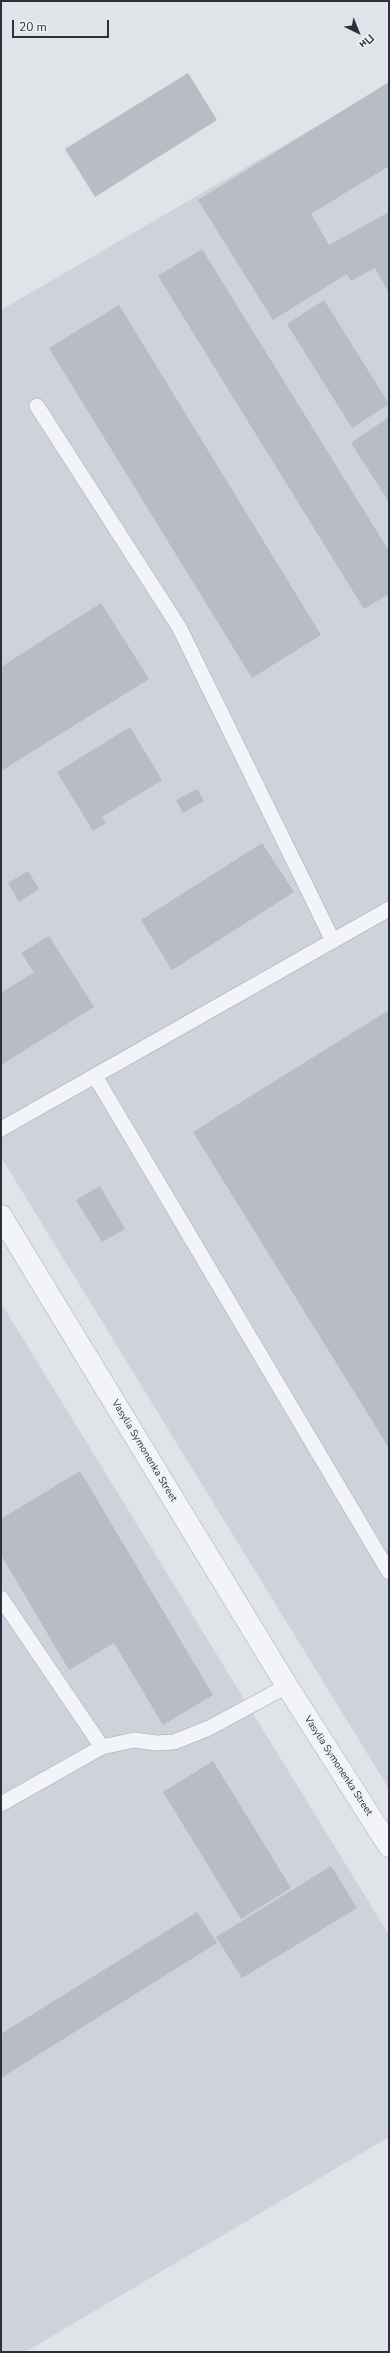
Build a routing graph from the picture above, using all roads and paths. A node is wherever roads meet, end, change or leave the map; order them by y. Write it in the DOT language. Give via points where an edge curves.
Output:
graph roads {
  1 [pos="37,406"];
  2 [pos="389,909"];
  3 [pos="333,940"];
  4 [pos="95,1076"];
  5 [pos="1,1129"];
  6 [pos="1,1216"];
  7 [pos="389,1572"];
  8 [pos="1,1598"];
  9 [pos="287,1686"];
  10 [pos="102,1747"];
  11 [pos="1,1804"];
  12 [pos="389,1846"];
  1 -- 3 [label="lane" via="179,627"];
  2 -- 3 [label="lane"];
  3 -- 4 [label="lane"];
  4 -- 5 [label="lane"];
  4 -- 7 [label="lane"];
  6 -- 9 [label="street, Vasylia Symonenka Street"];
  8 -- 10 [label="lane"];
  9 -- 10 [label="lane" via="208,1728 174,1742 134,1740"];
  9 -- 12 [label="street, Vasylia Symonenka Street"];
  10 -- 11 [label="lane"];
}
